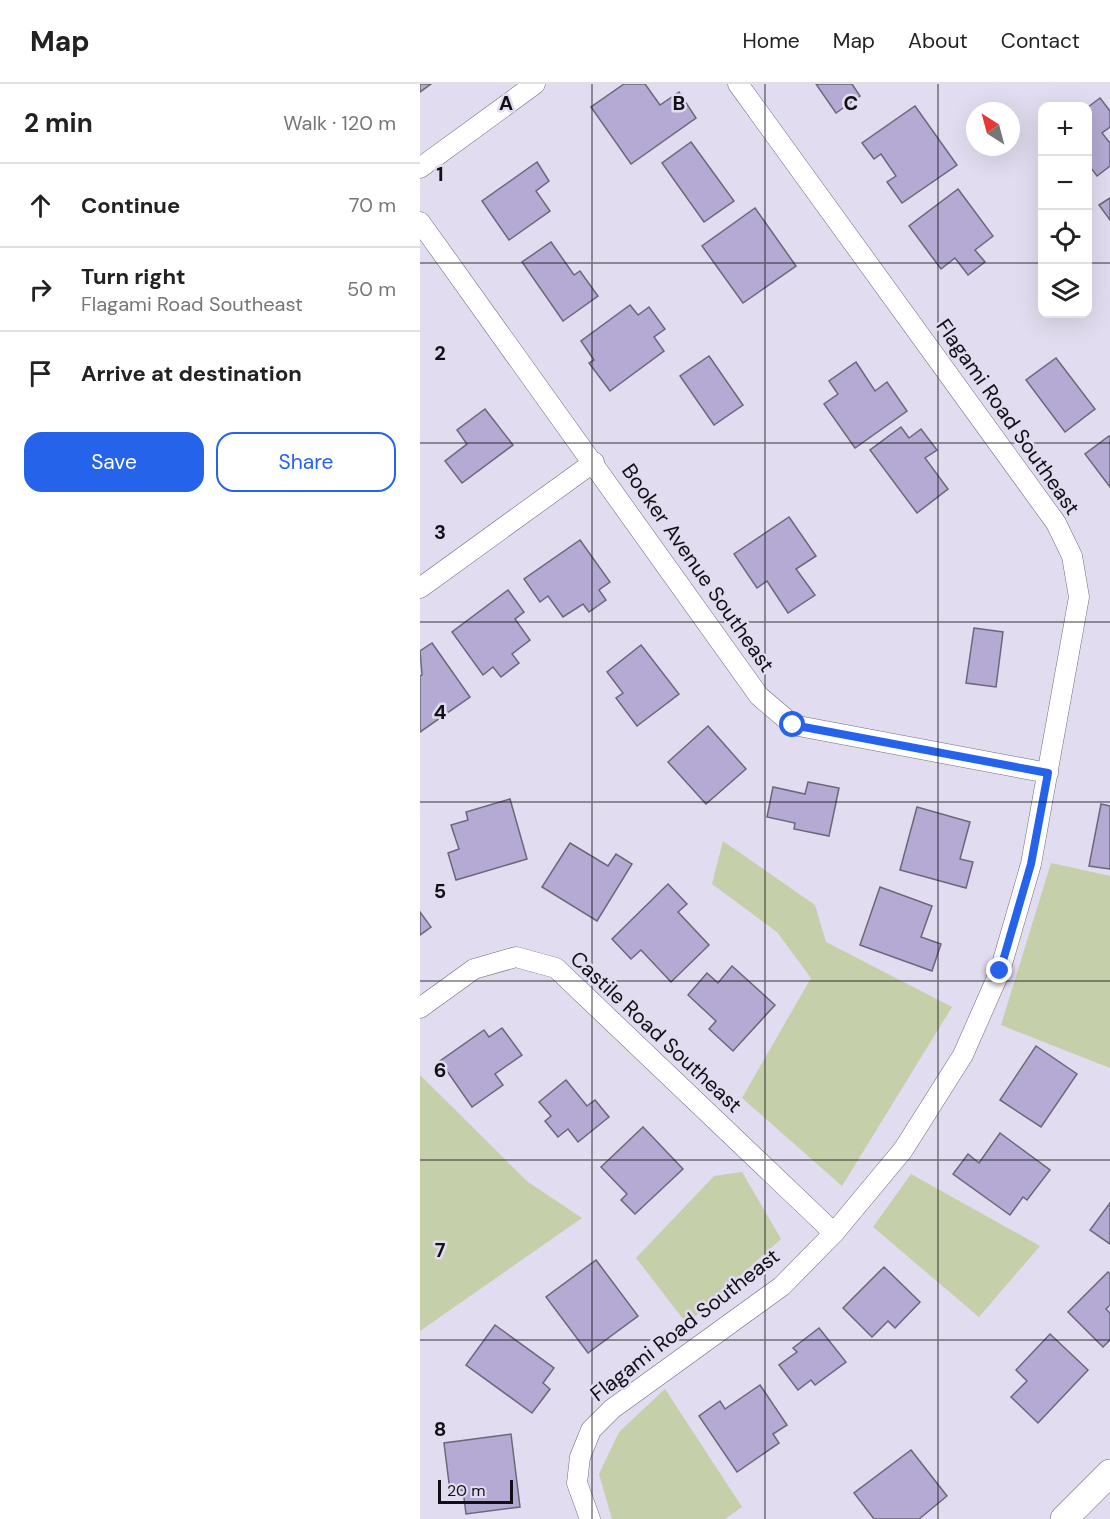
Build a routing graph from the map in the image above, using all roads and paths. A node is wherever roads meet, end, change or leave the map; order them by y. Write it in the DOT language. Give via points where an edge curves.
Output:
graph roads {
  1 [pos="535,84"];
  2 [pos="738,84"];
  3 [pos="420,168"];
  4 [pos="420,222"];
  5 [pos="594,462"];
  6 [pos="420,588"];
  7 [pos="1048,773"];
  8 [pos="420,1008"];
  9 [pos="834,1233"];
  10 [pos="1110,1473"];
  11 [pos="590,1519"];
  12 [pos="1064,1519"];
  1 -- 3 [label="street"];
  2 -- 7 [label="street, Flagami Road Southeast" via="1056,523 1072,556 1079,597"];
  4 -- 5 [label="street, Booker Avenue Southeast"];
  5 -- 6 [label="street"];
  5 -- 7 [label="street, Booker Avenue Southeast" via="759,696 793,725"];
  7 -- 9 [label="street, Flagami Road Southeast" via="1031,864 1000,971 968,1044 903,1150"];
  8 -- 9 [label="street, Castile Road Southeast" via="474,969 516,957 556,968"];
  9 -- 11 [label="street, Flagami Road Southeast" via="782,1286 612,1409 591,1430 580,1457 577,1483"];
  10 -- 12 [label="street"];
}
